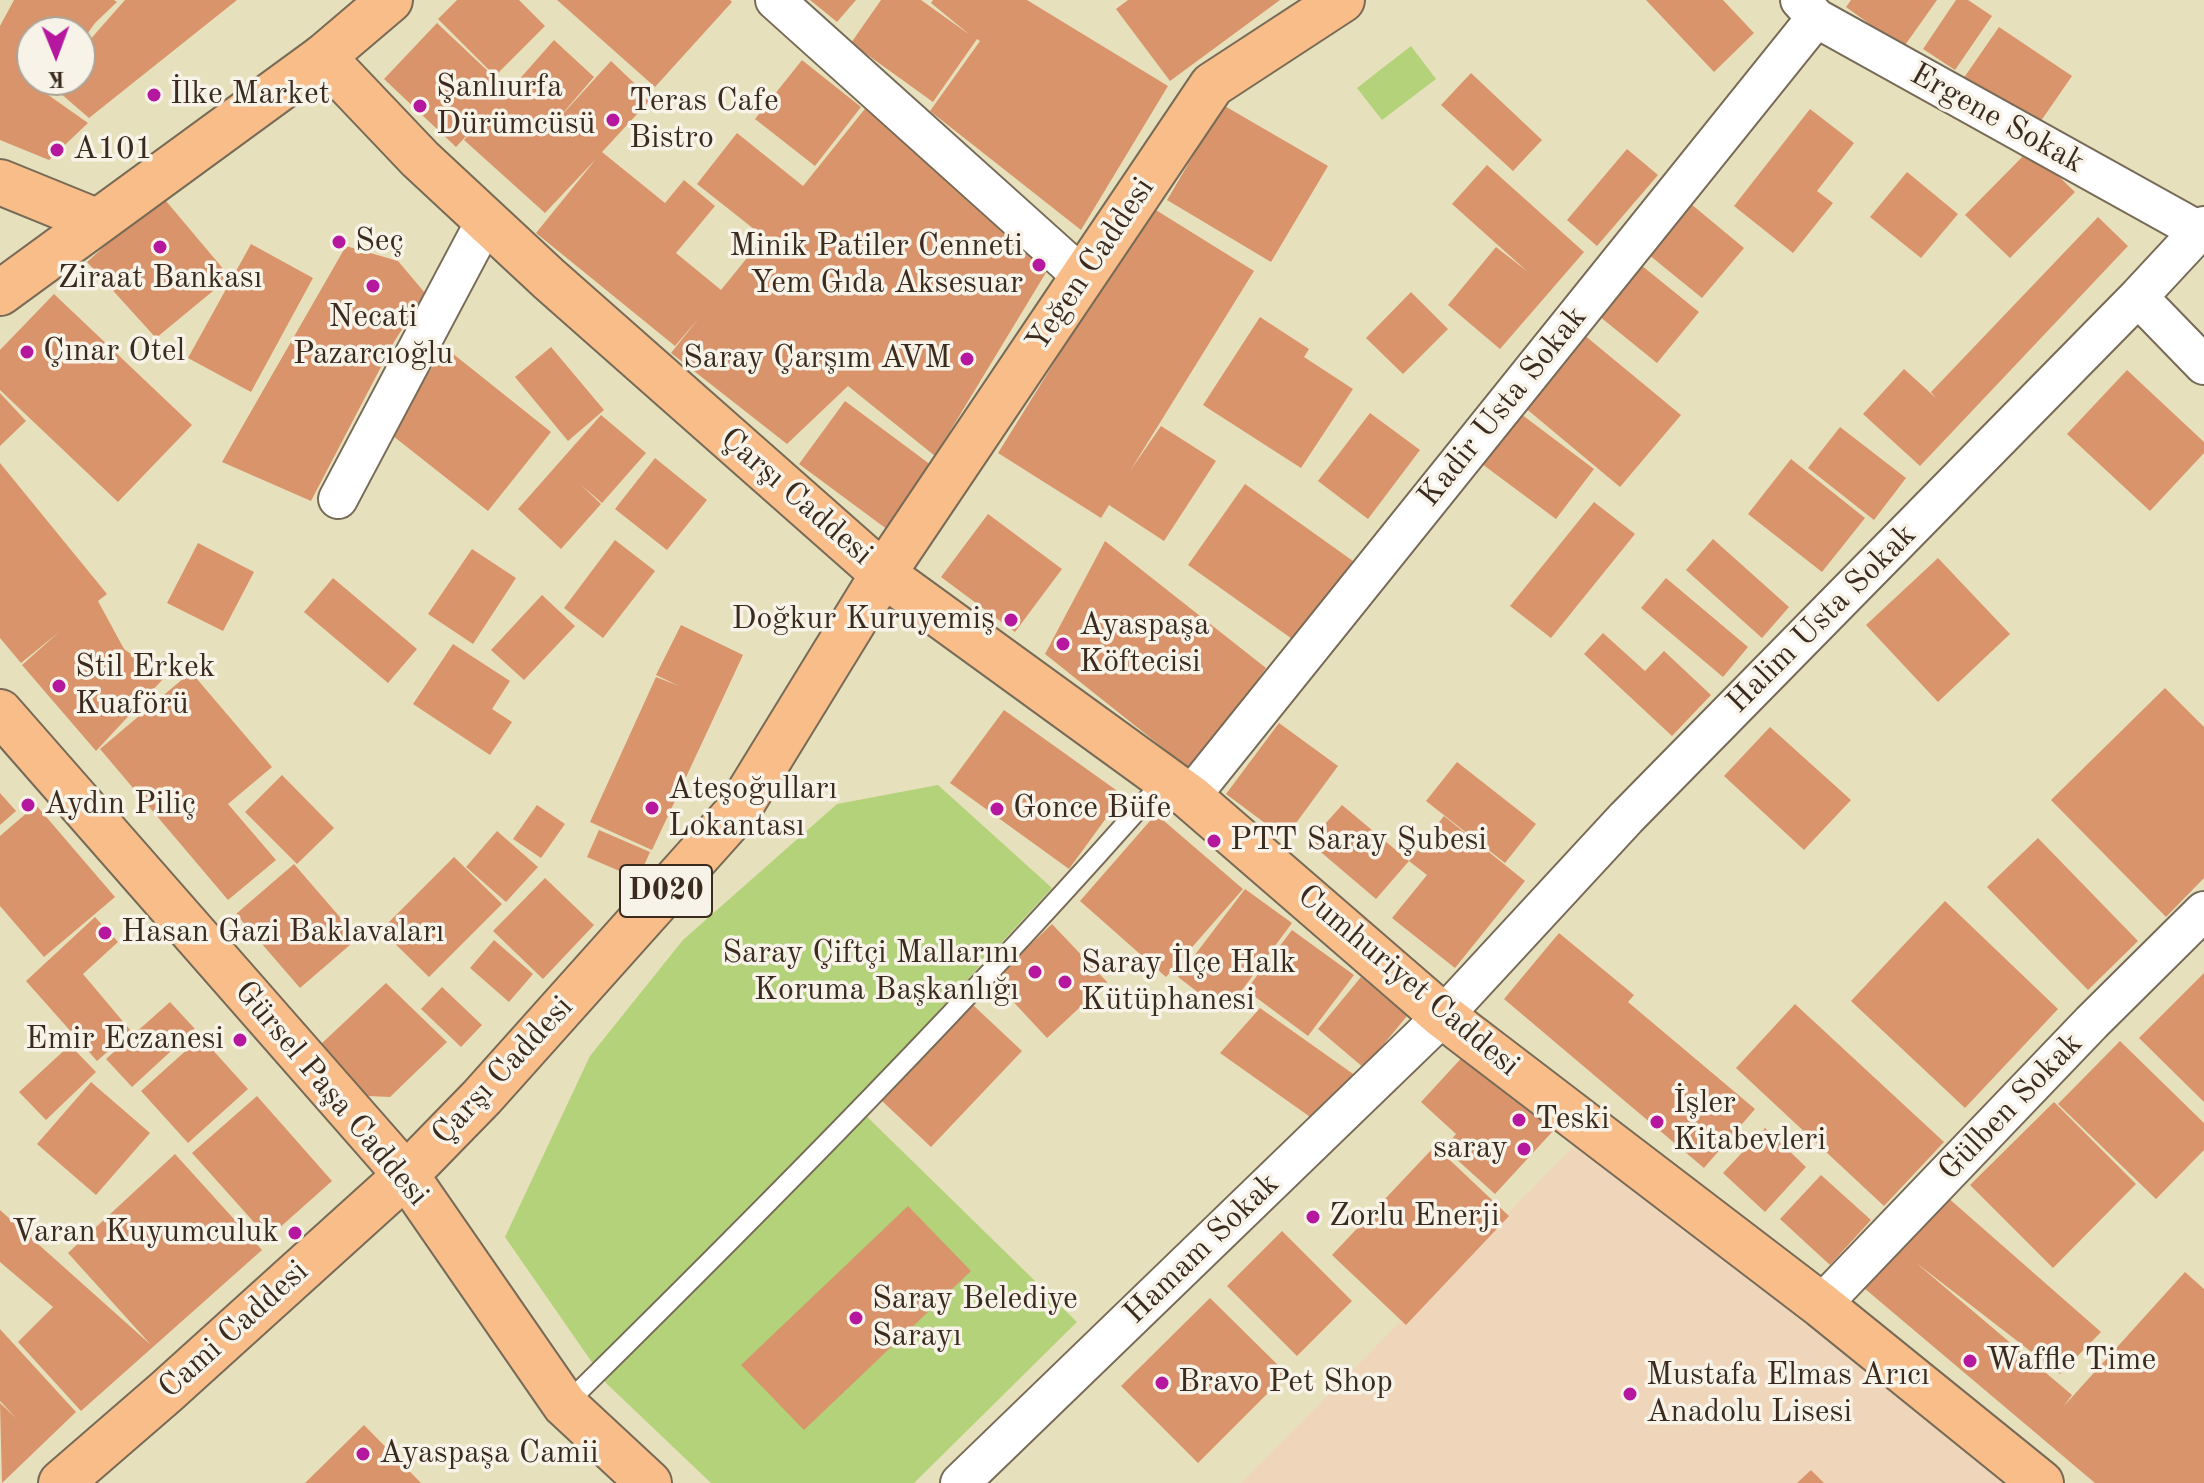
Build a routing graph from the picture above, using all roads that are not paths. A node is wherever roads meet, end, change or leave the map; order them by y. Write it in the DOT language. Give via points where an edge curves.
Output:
graph roads {
  1 [pos="775,0"];
  2 [pos="1342,0"];
  3 [pos="378,4"];
  4 [pos="1808,9"];
  5 [pos="323,57"];
  6 [pos="0,182"];
  7 [pos="486,220"];
  8 [pos="96,221"];
  9 [pos="2201,229"];
  10 [pos="1083,277"];
  11 [pos="0,293"];
  12 [pos="2138,297"];
  13 [pos="2204,365"];
  14 [pos="338,499"];
  15 [pos="883,574"];
  16 [pos="0,712"];
  17 [pos="1178,787"];
  18 [pos="2204,911"];
  19 [pos="1443,1016"];
  20 [pos="406,1175"];
  21 [pos="1821,1305"];
  22 [pos="565,1405"];
  23 [pos="61,1483"];
  24 [pos="649,1483"];
  25 [pos="960,1483"];
  26 [pos="2041,1483"];
  1 -- 10 [label="street"];
  2 -- 10 [label="main road, Yeğen Caddesi" via="1212,85"];
  3 -- 5 [label="main road"];
  4 -- 9 [label="street, Ergene Sokak"];
  4 -- 17 [label="street, Kadir Usta Sokak"];
  5 -- 7 [label="main road, Çarşı Caddesi"];
  5 -- 8 [label="main road"];
  6 -- 8 [label="main road"];
  7 -- 14 [label="street"];
  7 -- 15 [label="main road, Çarşı Caddesi"];
  8 -- 11 [label="main road"];
  9 -- 12 [label="street, Halim Usta Sokak"];
  10 -- 15 [label="main road, Yeğen Caddesi"];
  12 -- 13 [label="street"];
  12 -- 19 [label="street, Halim Usta Sokak" via="1626,818"];
  15 -- 17 [label="main road, Cumhuriyet Caddesi"];
  15 -- 20 [label="main road, Çarşı Caddesi / D020" via="737,812"];
  16 -- 20 [label="main road, Gürsel Paşa Caddesi"];
  17 -- 19 [label="main road, Cumhuriyet Caddesi"];
  17 -- 22 [label="lane" via="1045,915"];
  18 -- 21 [label="street, Gülben Sokak"];
  19 -- 21 [label="main road, Cumhuriyet Caddesi"];
  19 -- 25 [label="street, Hamam Sokak"];
  20 -- 22 [label="main road, Gürsel Paşa Caddesi"];
  20 -- 23 [label="main road, Cami Caddesi"];
  21 -- 26 [label="main road, Cumhuriyet Caddesi"];
  22 -- 24 [label="main road, Gürsel Paşa Caddesi"];
}
